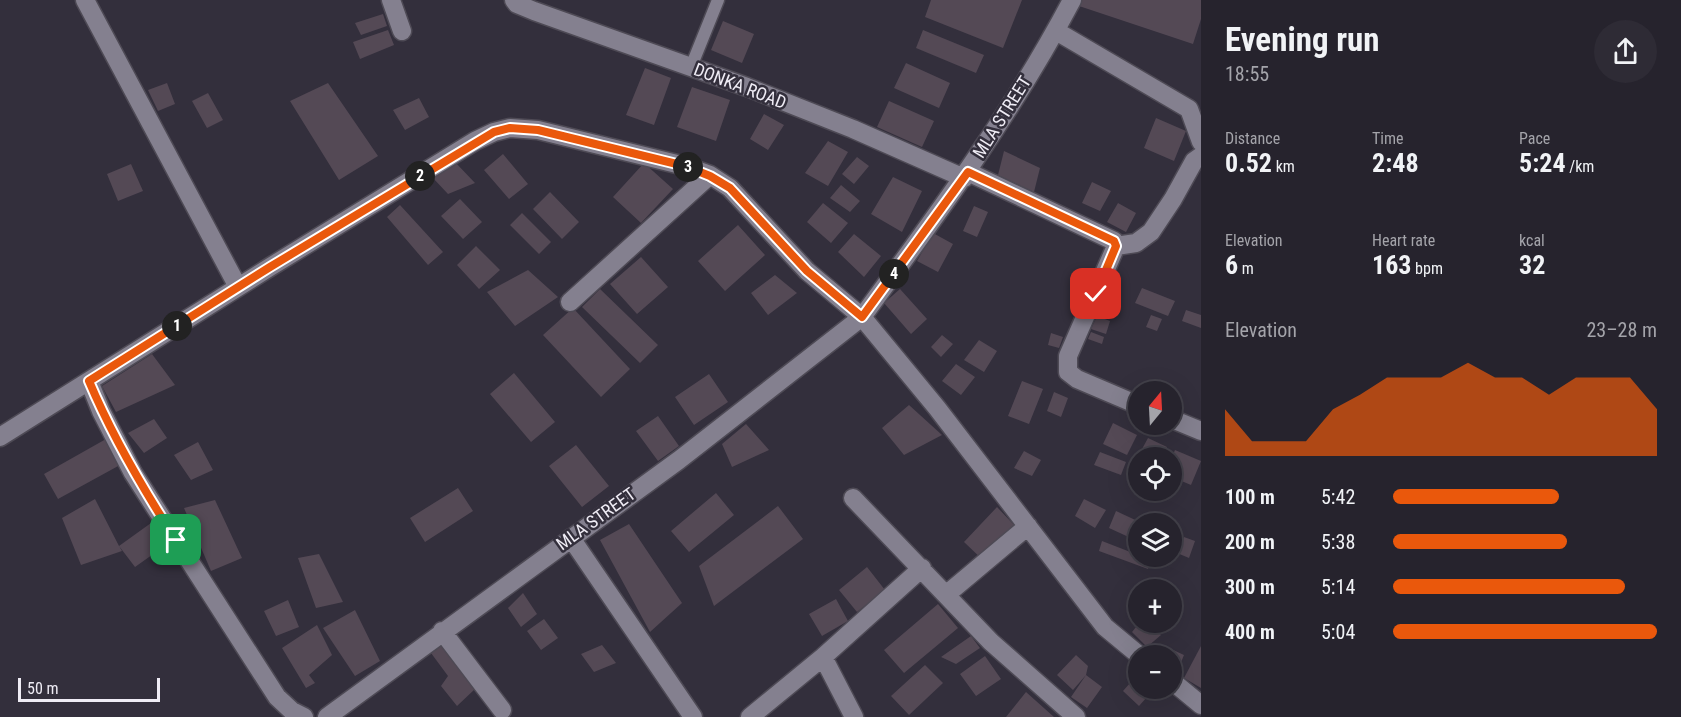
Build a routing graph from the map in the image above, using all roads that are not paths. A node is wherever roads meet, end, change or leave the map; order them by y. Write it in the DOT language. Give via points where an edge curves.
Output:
graph roads {
  1 [pos="85,0"];
  2 [pos="391,0"];
  3 [pos="514,0"];
  4 [pos="718,0"];
  5 [pos="1072,0"];
  6 [pos="402,31"];
  7 [pos="1056,31"];
  8 [pos="691,67"];
  9 [pos="1201,142"];
  10 [pos="1201,156"];
  11 [pos="966,175"];
  12 [pos="710,176"];
  13 [pos="1116,246"];
  14 [pos="238,287"];
  15 [pos="570,302"];
  16 [pos="862,317"];
  17 [pos="89,381"];
  18 [pos="1128,401"];
  19 [pos="1182,423"];
  20 [pos="1201,431"];
  21 [pos="0,437"];
  22 [pos="853,498"];
  23 [pos="1028,526"];
  24 [pos="571,538"];
  25 [pos="921,568"];
  26 [pos="947,594"];
  27 [pos="442,631"];
  28 [pos="1128,646"];
  29 [pos="823,657"];
  30 [pos="1182,690"];
  31 [pos="1201,707"];
  32 [pos="502,710"];
  33 [pos="304,717"];
  34 [pos="327,717"];
  35 [pos="693,717"];
  36 [pos="750,717"];
  37 [pos="854,717"];
  38 [pos="1076,717"];
  39 [pos="1194,717"];
  1 -- 14 [label="street"];
  2 -- 6 [label="street"];
  3 -- 8 [label="street, DONKA ROAD" via="534,11"];
  4 -- 8 [label="lane"];
  5 -- 7 [label="street, MLA STREET"];
  7 -- 9 [label="street" via="1190,109"];
  7 -- 11 [label="street, MLA STREET"];
  8 -- 11 [label="street, DONKA ROAD"];
  10 -- 13 [label="street" via="1194,161 1151,232 1136,243"];
  11 -- 13 [label="street, DONKA ROAD" via="1108,236"];
  11 -- 16 [label="street, MLA STREET"];
  12 -- 14 [label="street" via="685,166 538,130 510,128 494,132"];
  12 -- 15 [label="street"];
  12 -- 16 [label="street" via="730,188 807,271"];
  13 -- 18 [label="street" via="1068,356 1068,372"];
  14 -- 17 [label="street"];
  16 -- 23 [label="street"];
  16 -- 24 [label="street, MLA STREET" via="679,460"];
  17 -- 21 [label="street"];
  17 -- 33 [label="street" via="101,411 152,502 277,697"];
  19 -- 20 [label="street"];
  22 -- 25 [label="street"];
  23 -- 26 [label="street"];
  23 -- 28 [label="street" via="1105,627"];
  24 -- 27 [label="street, MLA STREET"];
  24 -- 35 [label="street"];
  25 -- 26 [label="street"];
  25 -- 29 [label="street"];
  26 -- 38 [label="street" via="991,642"];
  27 -- 32 [label="street"];
  27 -- 34 [label="street, MLA STREET"];
  29 -- 36 [label="street"];
  29 -- 37 [label="street"];
  30 -- 31 [label="street"];
  31 -- 39 [label="street"];
}
